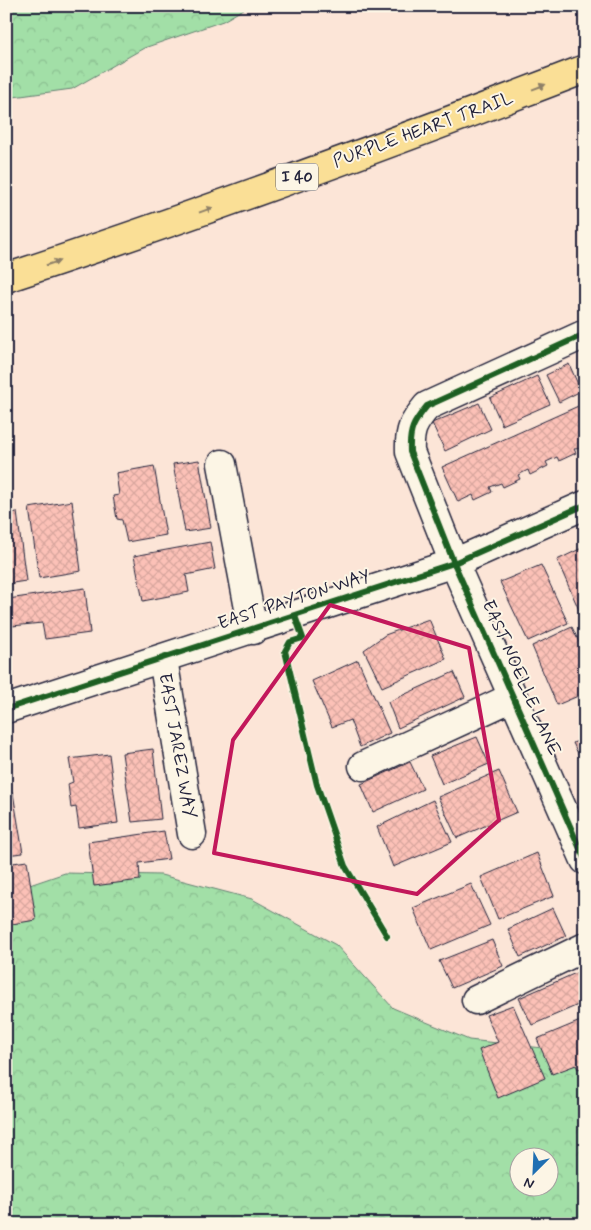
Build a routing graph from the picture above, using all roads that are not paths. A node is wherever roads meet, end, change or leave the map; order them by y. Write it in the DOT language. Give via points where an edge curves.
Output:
graph roads {
  1 [pos="585,69"];
  2 [pos="6,278"];
  3 [pos="585,334"];
  4 [pos="222,464"];
  5 [pos="584,506"];
  6 [pos="454,563"];
  7 [pos="253,630"];
  8 [pos="163,659"];
  9 [pos="513,697"];
  10 [pos="6,709"];
  11 [pos="363,766"];
  12 [pos="192,834"];
  13 [pos="585,860"];
  14 [pos="585,947"];
  15 [pos="476,1000"];
  2 -- 1 [label="highway, PURPLE HEART TRAIL / I 40, one-way" via="420,132"];
  3 -- 6 [label="street, EAST NOELLE LANE" via="427,406 416,420 409,434 410,452"];
  4 -- 7 [label="street"];
  5 -- 6 [label="street, EAST PAYTON WAY"];
  6 -- 7 [label="street, EAST PAYTON WAY"];
  6 -- 9 [label="street, EAST NOELLE LANE"];
  7 -- 8 [label="street, EAST PAYTON WAY"];
  8 -- 10 [label="street, EAST PAYTON WAY"];
  8 -- 12 [label="street, EAST JAREZ WAY"];
  9 -- 11 [label="street"];
  9 -- 13 [label="street, EAST NOELLE LANE"];
  14 -- 15 [label="street"];
}
